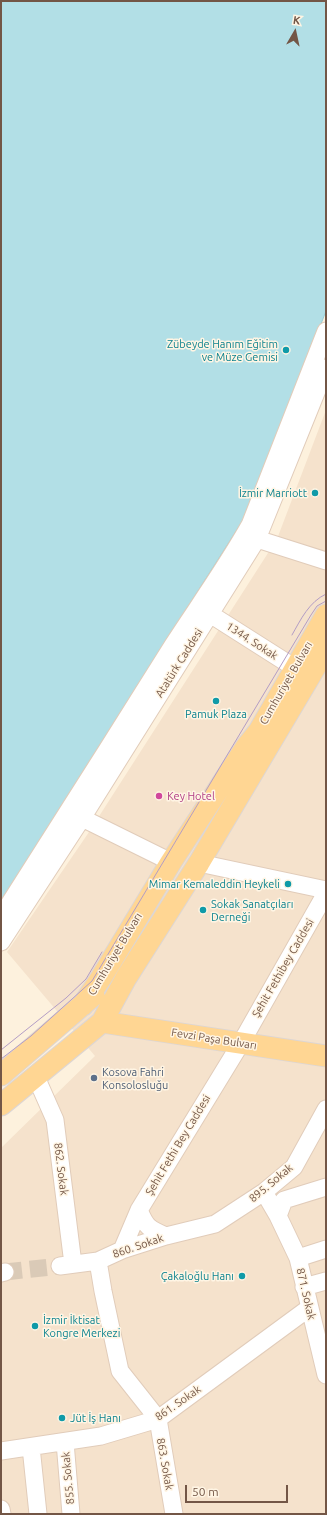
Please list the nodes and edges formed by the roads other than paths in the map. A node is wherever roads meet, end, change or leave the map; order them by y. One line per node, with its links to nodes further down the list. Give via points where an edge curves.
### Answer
1 (326, 331): 14 (street, via 250,524 237,549 198,606)
2 (326, 368): 3 (street, Atatürk Caddesi)
3 (257, 539): 4 (street); 5 (street, Atatürk Caddesi)
4 (326, 561)
5 (210, 614): 8 (street, 1344. Sokak); 10 (street, Atatürk Caddesi)
6 (324, 620): 8 (main road, Cumhuriyet Bulvarı)
7 (326, 649): 12 (main road, Cumhuriyet Bulvarı)
8 (295, 668): 9 (main road, Cumhuriyet Bulvarı)
9 (259, 731): 11 (main road, Cumhuriyet Bulvarı); 17 (main road, Cumhuriyet Bulvarı, via 247,761 126,956 107,983)
10 (82, 818): 11 (street); 15 (street, Atatürk Caddesi)
11 (171, 862): 17 (main road, Cumhuriyet Bulvarı)
12 (199, 863): 13 (street); 16 (main road, Cumhuriyet Bulvarı)
13 (326, 892): 19 (street, Şehit Fethibey Caddesi)
14 (1, 917)
15 (1, 942)
16 (126, 978): 18 (main road, Cumhuriyet Bulvarı); 23 (main road, via 91,1013)
17 (84, 1005): 21 (main road)
18 (102, 1022): 19 (main road, Fevzi Paşa Bulvarı); 22 (main road)
19 (241, 1043): 20 (main road, Fevzi Paşa Bulvarı); 28 (street, Şehit Fethi Bey Caddesi)
20 (326, 1056)
21 (1, 1075)
22 (36, 1077): 24 (main road); 36 (street, 862. Sokak, via 55,1120)
23 (1, 1089)
24 (1, 1105)
25 (326, 1108): 27 (street, 895. Sokak, via 294,1167)
26 (326, 1187): 29 (street, via 284,1200)
27 (264, 1192): 29 (street, 871. Sokak); 30 (street, 895. Sokak)
28 (139, 1210): 31 (street, via 144,1223 151,1230); 33 (street, Şehit Fethi Bey Caddesi)
29 (278, 1216): 34 (street, 871. Sokak)
30 (215, 1224): 31 (street, 860. Sokak)
31 (166, 1236): 33 (street, 860. Sokak)
32 (326, 1249): 34 (street)
33 (122, 1250): 35 (street, 860. Sokak)
34 (298, 1258): 38 (street, 871. Sokak)
35 (98, 1261): 36 (street, 860. Sokak); 41 (street, 863. Sokak, via 120,1371)
36 (66, 1265)
37 (326, 1281): 38 (street)
38 (304, 1287): 39 (street, 871. Sokak)
39 (309, 1308): 40 (street, 871. Sokak); 41 (street, 861. Sokak)
40 (326, 1375)
41 (158, 1419): 42 (street, 861. Sokak, via 101,1436); 49 (street, 863. Sokak)
42 (65, 1442): 43 (street, 861. Sokak); 48 (street, 855. Sokak)
43 (31, 1447): 44 (street, 861. Sokak); 47 (street)
44 (1, 1451)
45 (1, 1509): 46 (street)
46 (2, 1514)
47 (38, 1514)
48 (71, 1514)
49 (174, 1514)

